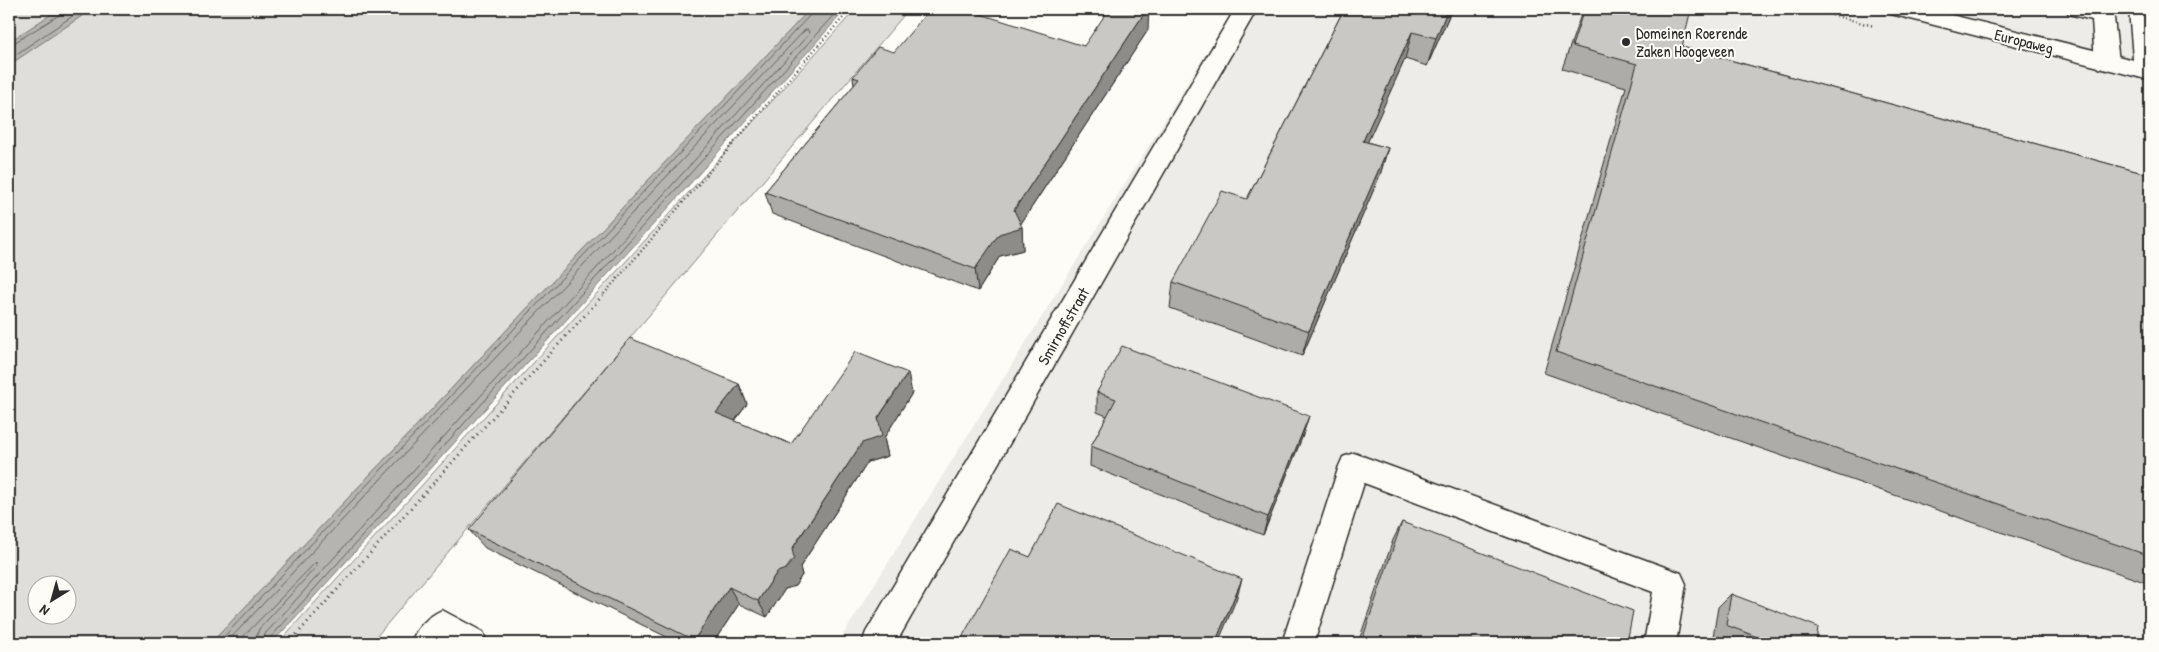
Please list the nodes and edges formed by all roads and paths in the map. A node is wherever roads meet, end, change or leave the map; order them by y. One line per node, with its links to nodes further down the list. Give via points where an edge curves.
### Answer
1 (851, 9): 9 (path, via 582,318)
2 (1246, 9): 12 (street, Smirnoffstraat)
3 (1899, 9): 7 (street, Europaweg)
4 (2077, 9): 6 (street)
5 (2140, 9): 8 (street)
6 (2102, 12): 7 (street)
7 (2107, 62): 8 (street, Europaweg)
8 (2148, 72)
9 (289, 643)
10 (428, 643): 11 (street, via 442,626)
11 (471, 643)
12 (878, 643)
13 (1298, 643): 14 (street, via 1354,466 1670,584)
14 (1660, 643)

